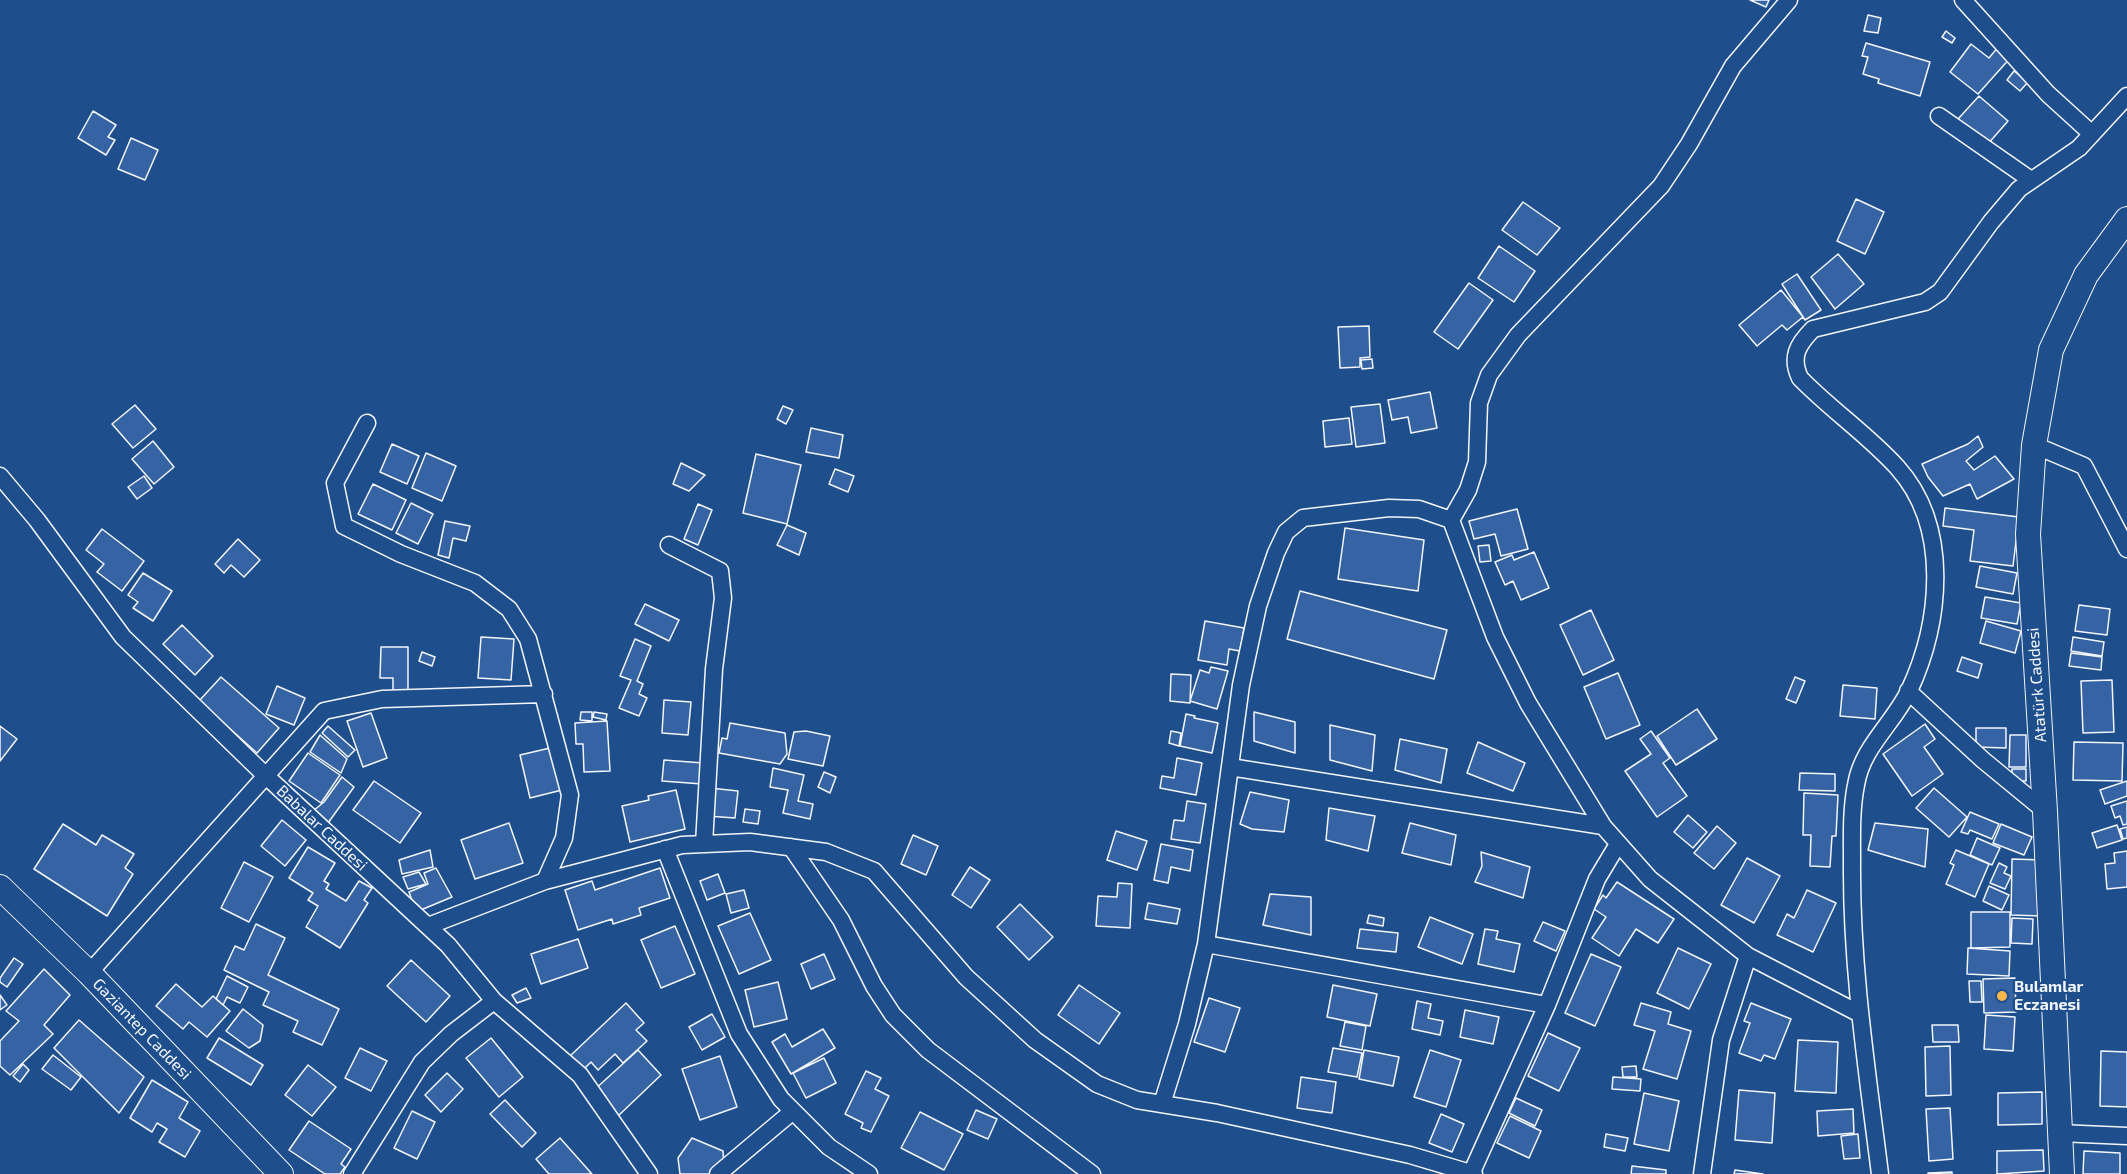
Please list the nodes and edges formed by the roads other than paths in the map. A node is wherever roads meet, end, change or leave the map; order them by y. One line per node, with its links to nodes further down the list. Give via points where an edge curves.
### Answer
1 (1789, 0): 11 (street, via 1733,66 1661,186 1518,334 1489,375 1479,403 1478,462 1468,490)
2 (1963, 0): 5 (street, via 2048,94)
3 (2127, 96): 5 (street)
4 (1939, 116): 6 (street)
5 (2092, 135): 6 (street)
6 (2031, 180): 14 (street, via 1991,222 1940,292 1925,302 1813,329 1795,354 1800,378 1897,467 1919,498 1930,525 1935,577 1932,606 1923,650)
7 (2127, 219): 9 (main road, Atatürk Caddesi, via 2086,275 2051,350)
8 (367, 423): 15 (street, via 335,483 344,526 475,583 509,609 528,639)
9 (2034, 445): 13 (street, via 2084,466); 18 (main road, Atatürk Caddesi, via 2028,534)
10 (0, 476): 17 (street, Babalar Caddesi, via 123,638)
11 (1450, 520): 16 (street, via 1419,508 1389,508 1303,518 1286,532 1258,606 1240,686); 19 (street, via 1495,637 1528,703)
12 (669, 545): 20 (street, via 720,571 723,598 714,669)
13 (2127, 549)
14 (1908, 691): 18 (street); 32 (street, via 1867,751 1856,783 1852,885)
15 (544, 694): 17 (street, via 382,699 324,711); 24 (street, via 570,795 564,838)
16 (1230, 767): 19 (street); 27 (street)
17 (265, 775): 26 (street, Babalar Caddesi); 29 (street)
18 (2045, 811): 35 (main road, Atatürk Caddesi)
19 (1603, 826): 21 (street)
20 (704, 844): 22 (street, via 750,842); 23 (street)
21 (1618, 844): 28 (street, via 1650,879); 31 (street, via 1597,879)
22 (791, 848): 33 (street, via 826,852 874,871 966,977 1035,1040 1097,1084 1137,1100); 42 (street, via 841,920 893,1016 928,1050)
23 (665, 849): 24 (street); 34 (street, via 739,1034)
24 (545, 881): 26 (street)
25 (0, 887): 29 (main road, Gaziantep Caddesi)
26 (428, 926): 30 (street, Babalar Caddesi)
27 (1206, 944): 31 (street); 33 (street)
28 (1748, 956): 32 (street); 44 (street, via 1721,1040)
29 (89, 973): 37 (main road, Gaziantep Caddesi)
30 (494, 1001): 38 (street, via 422,1062); 39 (street, Babalar Caddesi, via 580,1075)
31 (1547, 1005): 43 (street)
32 (1860, 1014): 45 (street)
33 (1162, 1104): 43 (street, via 1410,1155)
34 (793, 1111): 40 (street); 41 (street, via 829,1148)
35 (2059, 1133): 36 (street); 46 (main road, Atatürk Caddesi)
36 (2127, 1136)
37 (281, 1174)
38 (352, 1174)
39 (649, 1174)
40 (718, 1174)
41 (869, 1174)
42 (1092, 1174)
43 (1472, 1174)
44 (1702, 1174)
45 (1881, 1174)
46 (2062, 1174)

